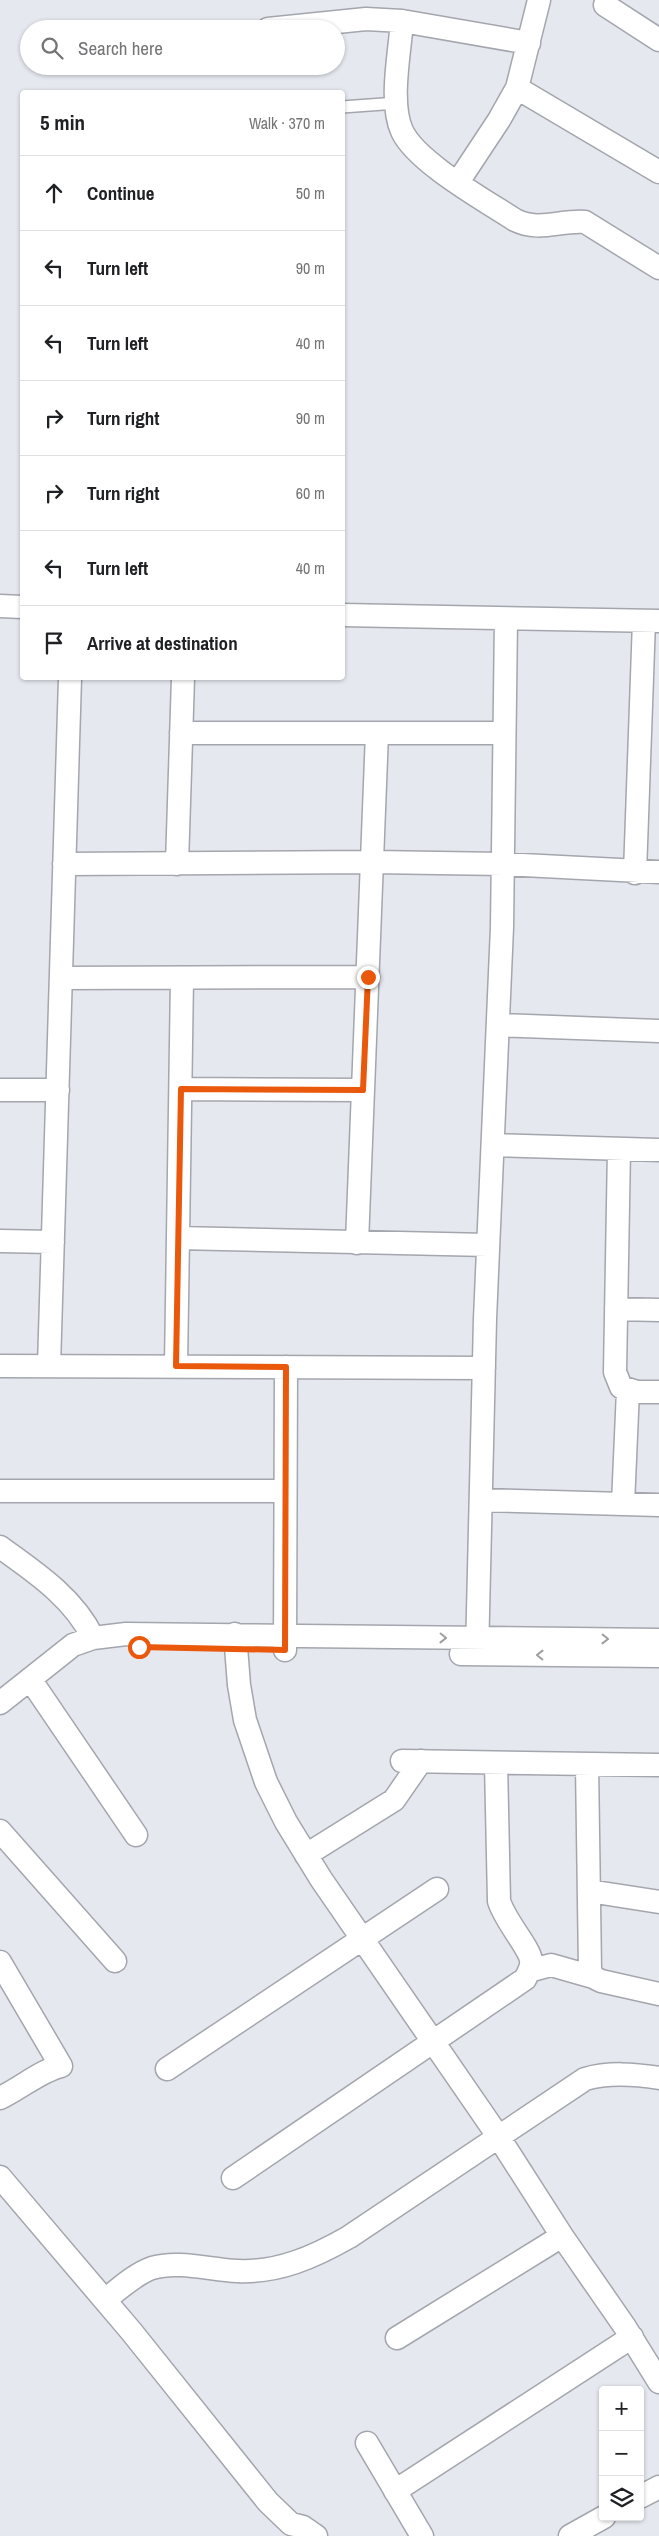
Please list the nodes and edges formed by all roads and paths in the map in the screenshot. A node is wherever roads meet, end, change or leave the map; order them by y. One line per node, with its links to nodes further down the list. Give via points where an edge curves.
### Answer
1 (539, 0): 6 (street)
2 (605, 5): 5 (street)
3 (345, 21): 4 (street)
4 (402, 21): 6 (street); 8 (street)
5 (659, 40)
6 (529, 43): 7 (street)
7 (517, 88): 10 (street); 11 (street)
8 (397, 103): 9 (lane); 11 (street, via 402,130 410,144)
9 (345, 107)
10 (659, 172)
11 (458, 182): 12 (street, via 526,226 585,222)
12 (659, 268)
13 (0, 606): 14 (street)
14 (20, 607)
15 (345, 616): 16 (street)
16 (506, 619): 17 (street); 22 (street)
17 (652, 621): 23 (street)
18 (70, 680): 25 (street)
19 (183, 680): 20 (street)
20 (181, 733): 21 (street); 26 (street)
21 (377, 733): 22 (street); 24 (street)
22 (504, 733): 27 (street)
23 (650, 771): 28 (street)
24 (373, 862): 26 (street); 27 (street); 30 (street)
25 (64, 864): 26 (street); 31 (street)
26 (177, 864)
27 (503, 864): 28 (street); 33 (street)
28 (635, 872): 29 (street)
29 (659, 872)
30 (368, 977): 32 (street); 38 (street)
31 (61, 978): 32 (street); 37 (street)
32 (182, 978): 35 (street)
33 (498, 1025): 34 (street); 39 (street)
34 (659, 1031)
35 (181, 1089): 38 (street); 42 (street)
36 (0, 1090): 37 (street)
37 (58, 1090): 44 (street)
38 (363, 1090): 45 (street)
39 (492, 1145): 40 (street); 46 (street)
40 (620, 1149): 41 (street); 47 (street)
41 (659, 1150)
42 (178, 1238): 45 (street); 51 (street)
43 (0, 1241): 44 (street)
44 (53, 1242): 50 (street)
45 (357, 1243): 46 (street)
46 (488, 1245): 53 (street)
47 (616, 1309): 48 (street); 54 (street, via 615,1372 621,1387)
48 (659, 1310)
49 (0, 1366): 50 (street)
50 (49, 1366): 51 (street)
51 (176, 1366): 52 (street)
52 (286, 1367): 53 (street); 57 (street)
53 (484, 1368): 58 (street)
54 (628, 1390): 55 (street); 59 (street)
55 (659, 1392)
56 (0, 1490): 57 (street)
57 (285, 1491): 65 (street)
58 (481, 1500): 59 (street); 66 (street)
59 (623, 1504): 60 (street)
60 (659, 1505)
61 (3, 1554): 62 (street, via 70,1603)
62 (93, 1638): 64 (street, via 126,1634); 67 (street)
63 (659, 1640): 66 (street, one-way to 63)
64 (235, 1641): 65 (street); 67 (street); 76 (street, via 241,1702 250,1736 266,1782)
65 (285, 1643): 66 (street)
66 (477, 1646): 68 (street, one-way to 66)
67 (66, 1652): 69 (street)
68 (659, 1656)
69 (30, 1679): 70 (street); 75 (street)
70 (0, 1703)
71 (496, 1763): 72 (street); 76 (street, via 411,1761 394,1800); 83 (street, via 499,1900 502,1913 531,1960)
72 (587, 1764): 73 (street); 78 (street)
73 (659, 1765)
74 (0, 1831): 81 (street)
75 (136, 1835)
76 (306, 1855): 80 (street)
77 (437, 1890): 80 (street)
78 (589, 1891): 79 (street); 84 (street, via 590,1970)
79 (659, 1902)
80 (361, 1940): 86 (street); 87 (street)
81 (115, 1961)
82 (0, 1962): 89 (street, via 61,2066 51,2068)
83 (529, 1972): 84 (street, via 551,1965); 86 (street, via 512,1989)
84 (594, 1977): 85 (street, via 610,1984)
85 (659, 1994)
86 (433, 2043): 90 (street); 92 (street)
87 (166, 2069)
88 (659, 2078): 90 (street, via 617,2074 585,2079)
89 (0, 2098)
90 (498, 2136): 93 (street); 94 (street, via 349,2237 305,2260 267,2269 238,2271 175,2266 154,2268 141,2273)
91 (0, 2177): 94 (street)
92 (233, 2178)
93 (562, 2236): 95 (street); 96 (street)
94 (104, 2300): 103 (street, via 268,2502 291,2524)
95 (632, 2337): 97 (street); 100 (street)
96 (397, 2338)
97 (659, 2382)
98 (367, 2443): 100 (street)
99 (659, 2487): 101 (street)
100 (395, 2491): 104 (street)
101 (644, 2495)
102 (599, 2520): 105 (street)
103 (316, 2536)
104 (422, 2536)
105 (570, 2536)

